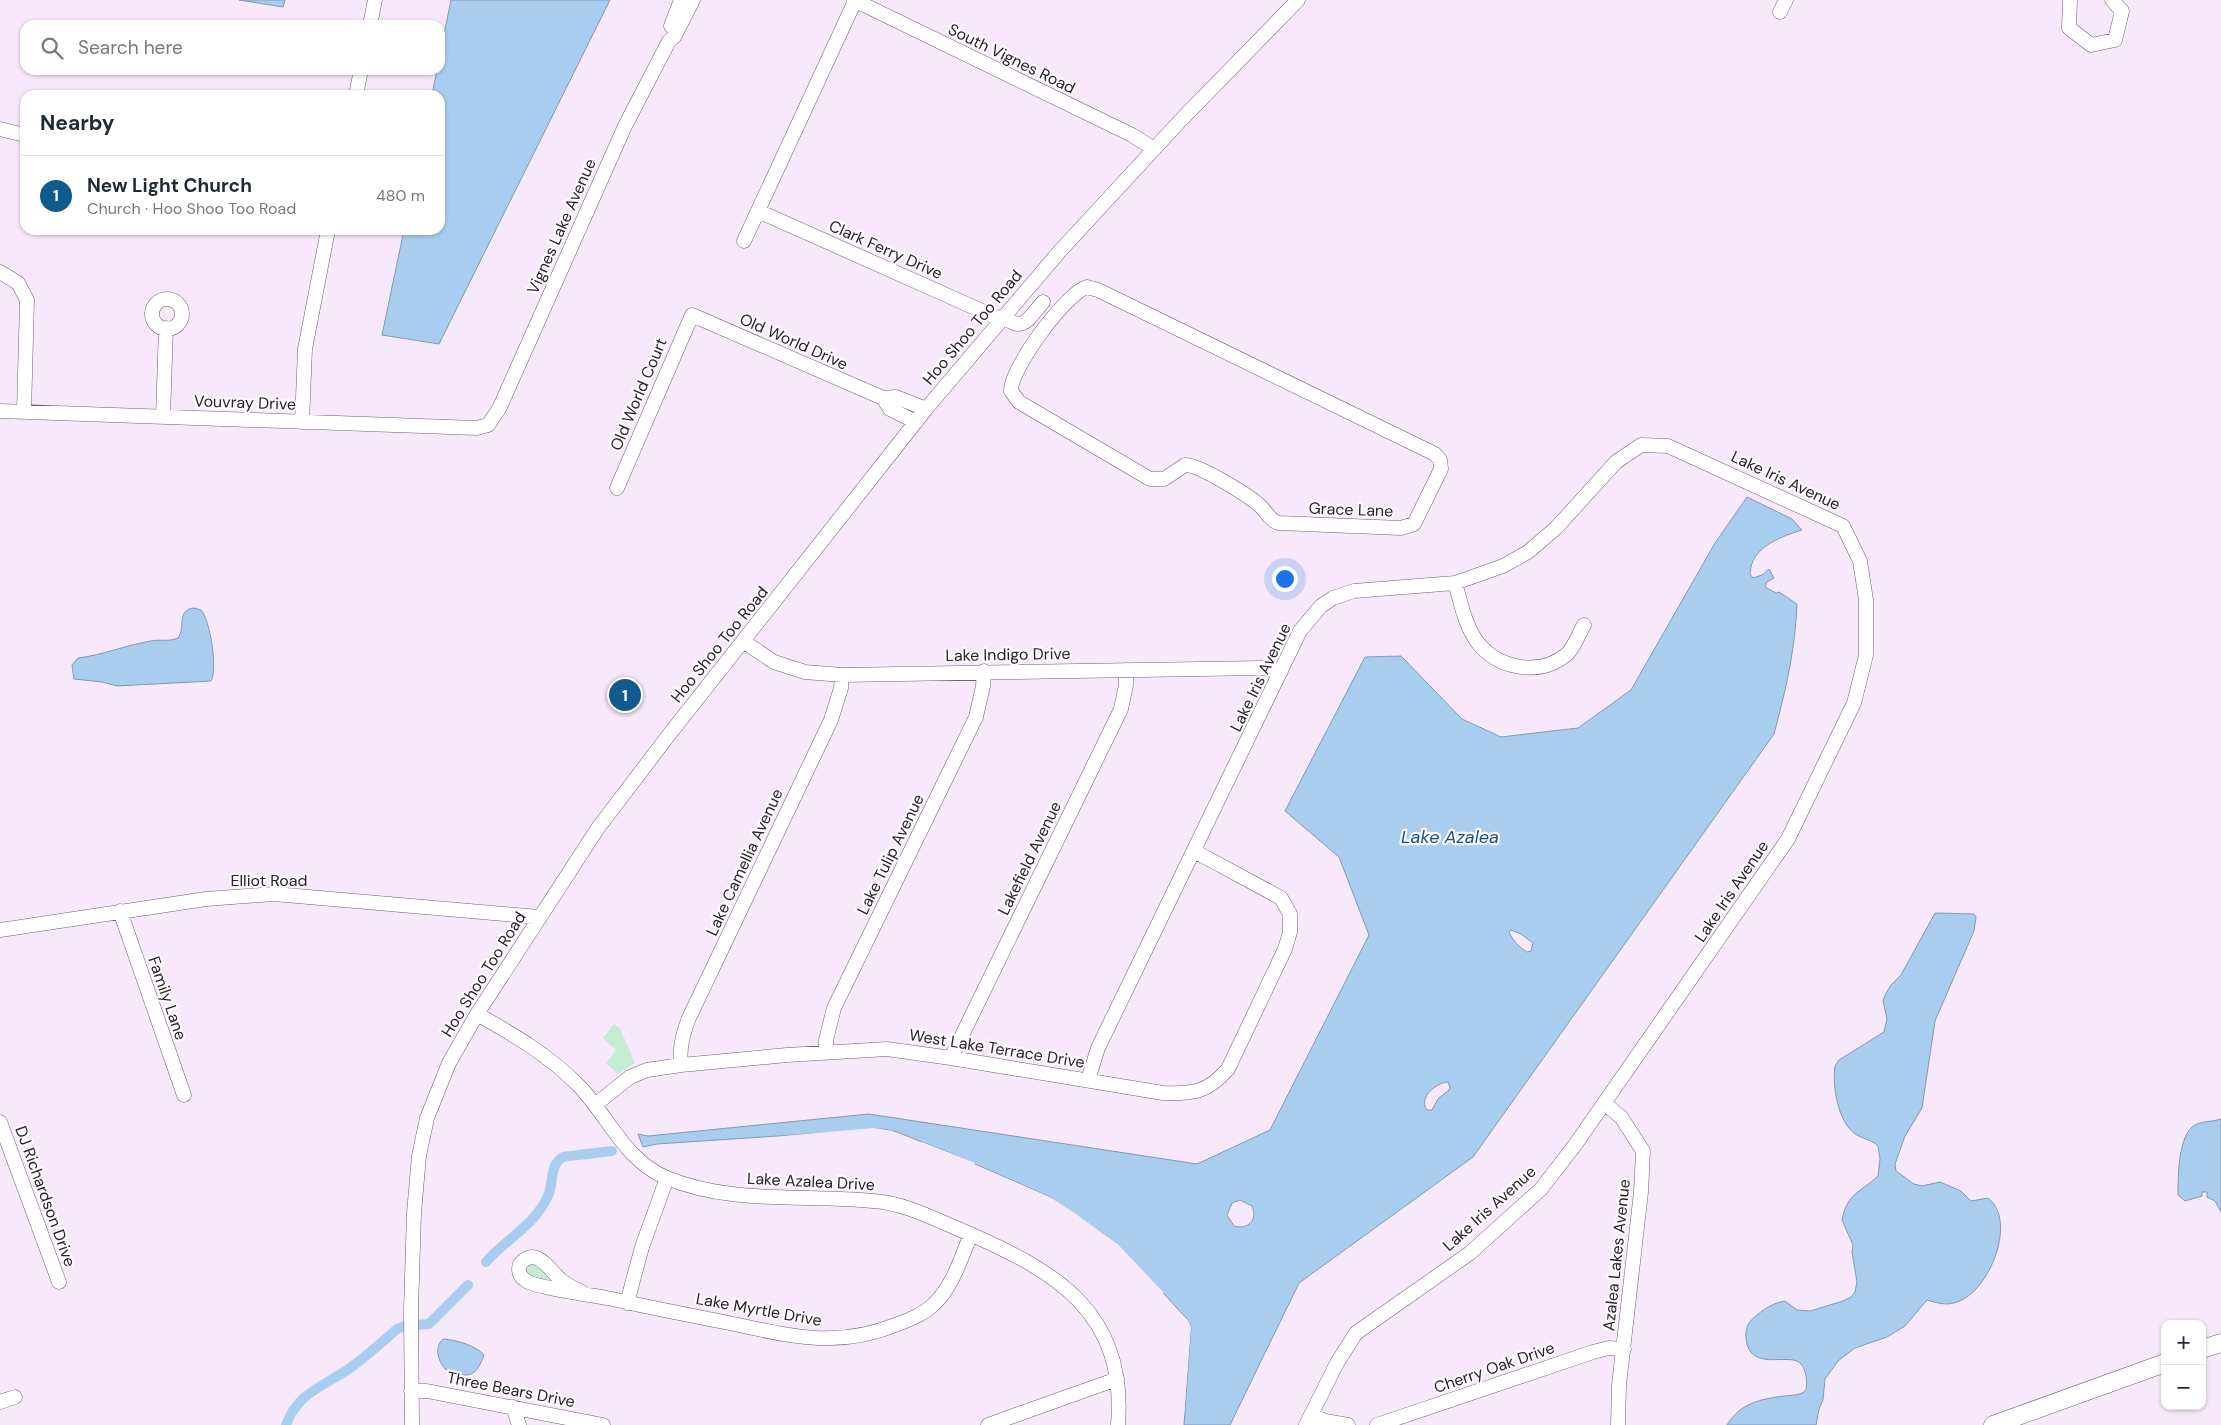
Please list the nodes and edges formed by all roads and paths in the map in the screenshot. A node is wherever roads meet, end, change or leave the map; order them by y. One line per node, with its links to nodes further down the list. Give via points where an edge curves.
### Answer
1 (375, 0): 8 (street)
2 (681, 0): 9 (street, Vignes Lake Avenue)
3 (693, 0): 9 (street, Vignes Lake Avenue, via 674,38)
4 (854, 0): 14 (street, South Vignes Road, via 1132,135); 15 (street)
5 (1298, 0): 14 (street, Hoo Shoo Too Road)
6 (2070, 0): 7 (street, via 2068,28 2091,45 2115,40 2122,11)
7 (2112, 0)
8 (371, 20)
9 (668, 41): 32 (street, Vignes Lake Avenue, via 625,126 496,416)
10 (360, 75): 11 (street)
11 (357, 90)
12 (0, 129): 13 (street)
13 (20, 134)
14 (1154, 149): 19 (street, Hoo Shoo Too Road)
15 (758, 211): 17 (street); 23 (street, Clark Ferry Drive)
16 (327, 235): 30 (street, via 305,349)
17 (744, 241)
18 (0, 272): 28 (street, via 18,283 27,300)
19 (1027, 289): 20 (street); 23 (street, Hoo Shoo Too Road)
20 (1043, 302): 21 (street); 23 (street, Clark Ferry Drive, via 1020,325)
21 (1057, 314): 21 (street, Grace Lane, via 1078,292 1092,288 1431,452 1438,457 1441,469 1416,520 1410,527 1401,528 1278,523 1271,520 1253,500 1194,466 1180,467 1160,480 1147,478 1013,396 1014,376)
22 (692, 315): 25 (street, Old World Drive); 33 (street, Old World Court)
23 (1002, 318): 26 (street, Hoo Shoo Too Road)
24 (166, 328): 29 (street)
25 (883, 398): 26 (street, Old World Drive, via 896,397); 31 (street, Old World Drive, via 890,409)
26 (926, 409): 31 (street, Hoo Shoo Too Road)
27 (0, 411): 28 (street, Vouvray Drive)
28 (24, 412): 29 (street, Vouvray Drive)
29 (163, 417): 30 (street, Vouvray Drive)
30 (302, 422): 32 (street, Vouvray Drive, via 478,428)
31 (916, 422): 36 (street, Hoo Shoo Too Road)
32 (488, 425)
33 (617, 488)
34 (1455, 583): 35 (street, via 1464,616 1478,642 1496,660 1521,668 1549,663 1567,654); 39 (street, Lake Iris Avenue, via 1354,591 1333,598 1321,606 1300,631); 51 (street, Lake Iris Avenue, via 1503,566 1528,552 1556,528 1616,462 1641,445 1668,446 1843,526 1860,561 1866,600 1866,655 1854,703 1832,752 1788,839)
35 (1584, 625)
36 (743, 641): 40 (street, Lake Indigo Drive, via 774,662 805,672); 43 (street, Hoo Shoo Too Road, via 598,828)
37 (1126, 670): 38 (street, Lake Indigo Drive); 39 (street, Lake Indigo Drive, via 1262,668); 47 (street, Lakefield Avenue, via 1121,709)
38 (984, 671): 40 (street, Lake Indigo Drive); 46 (street, Lake Tulip Avenue, via 976,717 834,1008)
39 (1281, 671): 41 (street, Lake Iris Avenue)
40 (842, 675): 48 (street, Lake Camellia Avenue, via 831,720 688,1020 681,1044)
41 (1194, 850): 49 (street, Lake Iris Avenue, via 1098,1048); 49 (street, West Lake Terrace Drive, via 1281,898 1290,914 1290,932 1285,949 1228,1069 1216,1083 1186,1094)
42 (120, 911): 43 (street, Elliot Road, via 230,896 274,894); 44 (street, Elliot Road); 50 (street, Family Lane)
43 (539, 917): 45 (street, Hoo Shoo Too Road)
44 (0, 930)
45 (477, 1014): 52 (street, Lake Azalea Drive, via 543,1054 565,1072); 64 (street, Hoo Shoo Too Road, via 448,1063 423,1134 416,1181)
46 (826, 1051): 47 (street, West Lake Terrace Drive, via 888,1049); 48 (street, West Lake Terrace Drive)
47 (951, 1058): 49 (street, West Lake Terrace Drive)
48 (681, 1064): 52 (street, West Lake Terrace Drive, via 647,1070 630,1077)
49 (1088, 1080)
50 (184, 1095)
51 (1604, 1104): 60 (street, Azalea Lakes Avenue, via 1621,1117 1643,1151); 68 (street, Lake Iris Avenue, via 1541,1189 1470,1253 1356,1333)
52 (595, 1105): 54 (street, Lake Azalea Drive, via 633,1155)
53 (0, 1122): 56 (street, DJ Richardson Drive)
54 (667, 1178): 55 (street, Lake Azalea Drive, via 724,1193 874,1200 911,1209); 58 (street, via 642,1247)
55 (971, 1234): 58 (street, Lake Myrtle Drive, via 954,1276 935,1304 910,1320 868,1334 841,1339 799,1337); 63 (street, Lake Azalea Drive, via 1026,1260 1062,1284 1099,1327 1109,1346)
56 (59, 1282)
57 (582, 1292): 58 (street, Lake Myrtle Drive)
58 (627, 1302)
59 (2221, 1343): 61 (main road)
60 (1624, 1349): 75 (street, Cherry Oak Drive, via 1593,1352); 76 (street, Azalea Lakes Avenue)
61 (2206, 1349)
62 (2161, 1364): 77 (main road)
63 (1117, 1379): 72 (street); 73 (street, Lake Azalea Drive)
64 (412, 1391): 67 (street, Three Bears Drive, via 425,1390); 69 (street, Hoo Shoo Too Road)
65 (15, 1397): 66 (street)
66 (0, 1402)
67 (513, 1408): 70 (street); 71 (street, Three Bears Drive)
68 (1309, 1420): 74 (street)
69 (412, 1425)
70 (518, 1425)
71 (603, 1425)
72 (988, 1425)
73 (1118, 1425)
74 (1348, 1425)
75 (1377, 1425)
76 (1618, 1425)
77 (1993, 1425)

